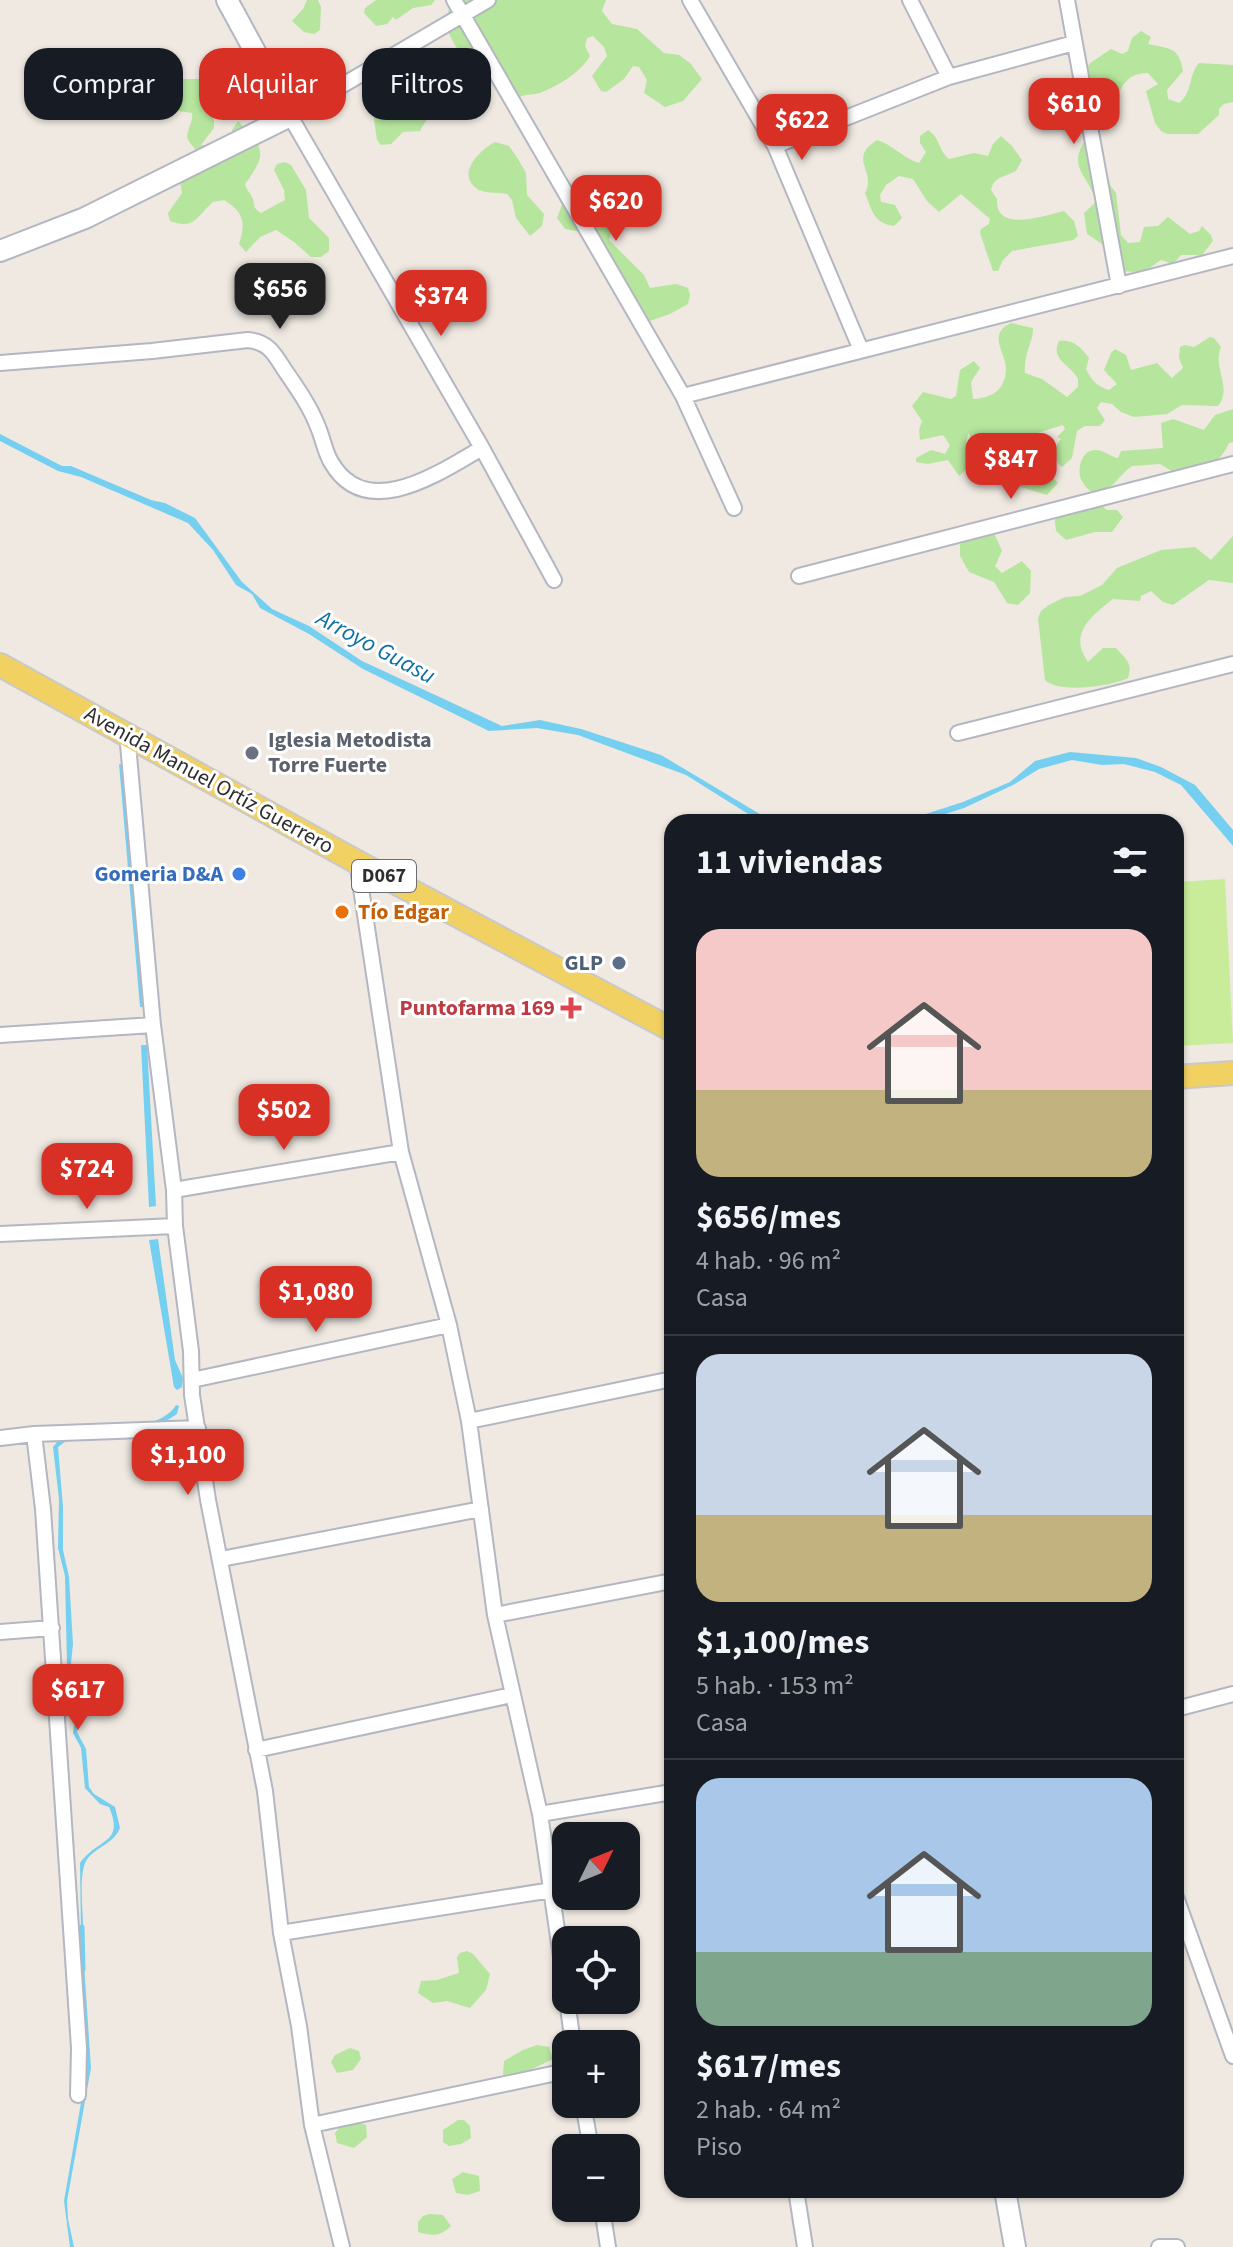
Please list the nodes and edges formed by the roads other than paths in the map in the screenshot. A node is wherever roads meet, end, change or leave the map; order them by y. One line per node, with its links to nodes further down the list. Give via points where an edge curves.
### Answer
1 (227, 0): 9 (main road)
2 (454, 0): 7 (street)
3 (488, 0): 7 (street)
4 (690, 0): 14 (street)
5 (910, 0): 10 (street)
6 (1067, 0): 8 (street)
7 (462, 15): 11 (street); 20 (street)
8 (1074, 43): 10 (street); 17 (street)
9 (253, 48)
10 (949, 77): 14 (street)
11 (346, 83)
12 (282, 120): 15 (main road, via 85,218)
13 (292, 120): 21 (street)
14 (775, 146): 18 (street)
15 (0, 251)
16 (1233, 256): 17 (street)
17 (1119, 286): 18 (street)
18 (861, 350): 20 (street)
19 (0, 363): 21 (street, via 259,341 269,346 305,399 340,477 357,489 396,489)
20 (683, 396): 23 (street)
21 (482, 448): 25 (street)
22 (1233, 464): 24 (street)
23 (734, 508)
24 (799, 576)
25 (554, 580)
26 (1233, 664): 29 (street)
27 (0, 665): 28 (main road, Avenida Manuel Ortíz Guerrero / D067)
28 (127, 733): 30 (main road, Avenida Manuel Ortíz Guerrero / D067); 31 (street)
29 (958, 733)
30 (357, 862): 32 (main road, Avenida Manuel Ortíz Guerrero / D067); 36 (street)
31 (153, 1025): 33 (street); 37 (street)
32 (664, 1026)
33 (0, 1035)
34 (1233, 1073): 35 (main road)
35 (1184, 1076)
36 (401, 1152): 37 (street); 40 (street)
37 (174, 1190): 38 (street)
38 (175, 1226): 39 (street); 41 (street)
39 (0, 1234)
40 (449, 1325): 41 (street); 43 (street)
41 (192, 1380): 44 (street)
42 (664, 1381): 43 (street)
43 (469, 1421): 47 (street)
44 (198, 1428): 45 (street); 48 (street)
45 (34, 1434): 46 (street); 51 (street)
46 (0, 1438)
47 (481, 1509): 48 (street); 50 (street)
48 (221, 1559): 56 (street)
49 (664, 1583): 50 (street)
50 (495, 1615): 54 (street)
51 (52, 1628): 52 (street); 64 (street)
52 (0, 1632)
53 (1233, 1694): 55 (street)
54 (512, 1695): 56 (street); 58 (street)
55 (1184, 1707)
56 (256, 1750): 61 (street)
57 (664, 1793): 58 (street)
58 (540, 1814): 59 (street)
59 (552, 1890): 61 (street)
60 (1184, 1919): 62 (street)
61 (281, 1933): 65 (street)
62 (1233, 2056)
63 (552, 2074): 65 (street)
64 (78, 2095)
65 (312, 2125): 69 (street)
66 (797, 2198): 71 (street)
67 (1006, 2198): 72 (main road)
68 (604, 2222): 70 (street)
69 (342, 2247)
70 (608, 2247)
71 (805, 2247)
72 (1015, 2247)
73 (1159, 2247): 74 (street)
74 (1177, 2247)

